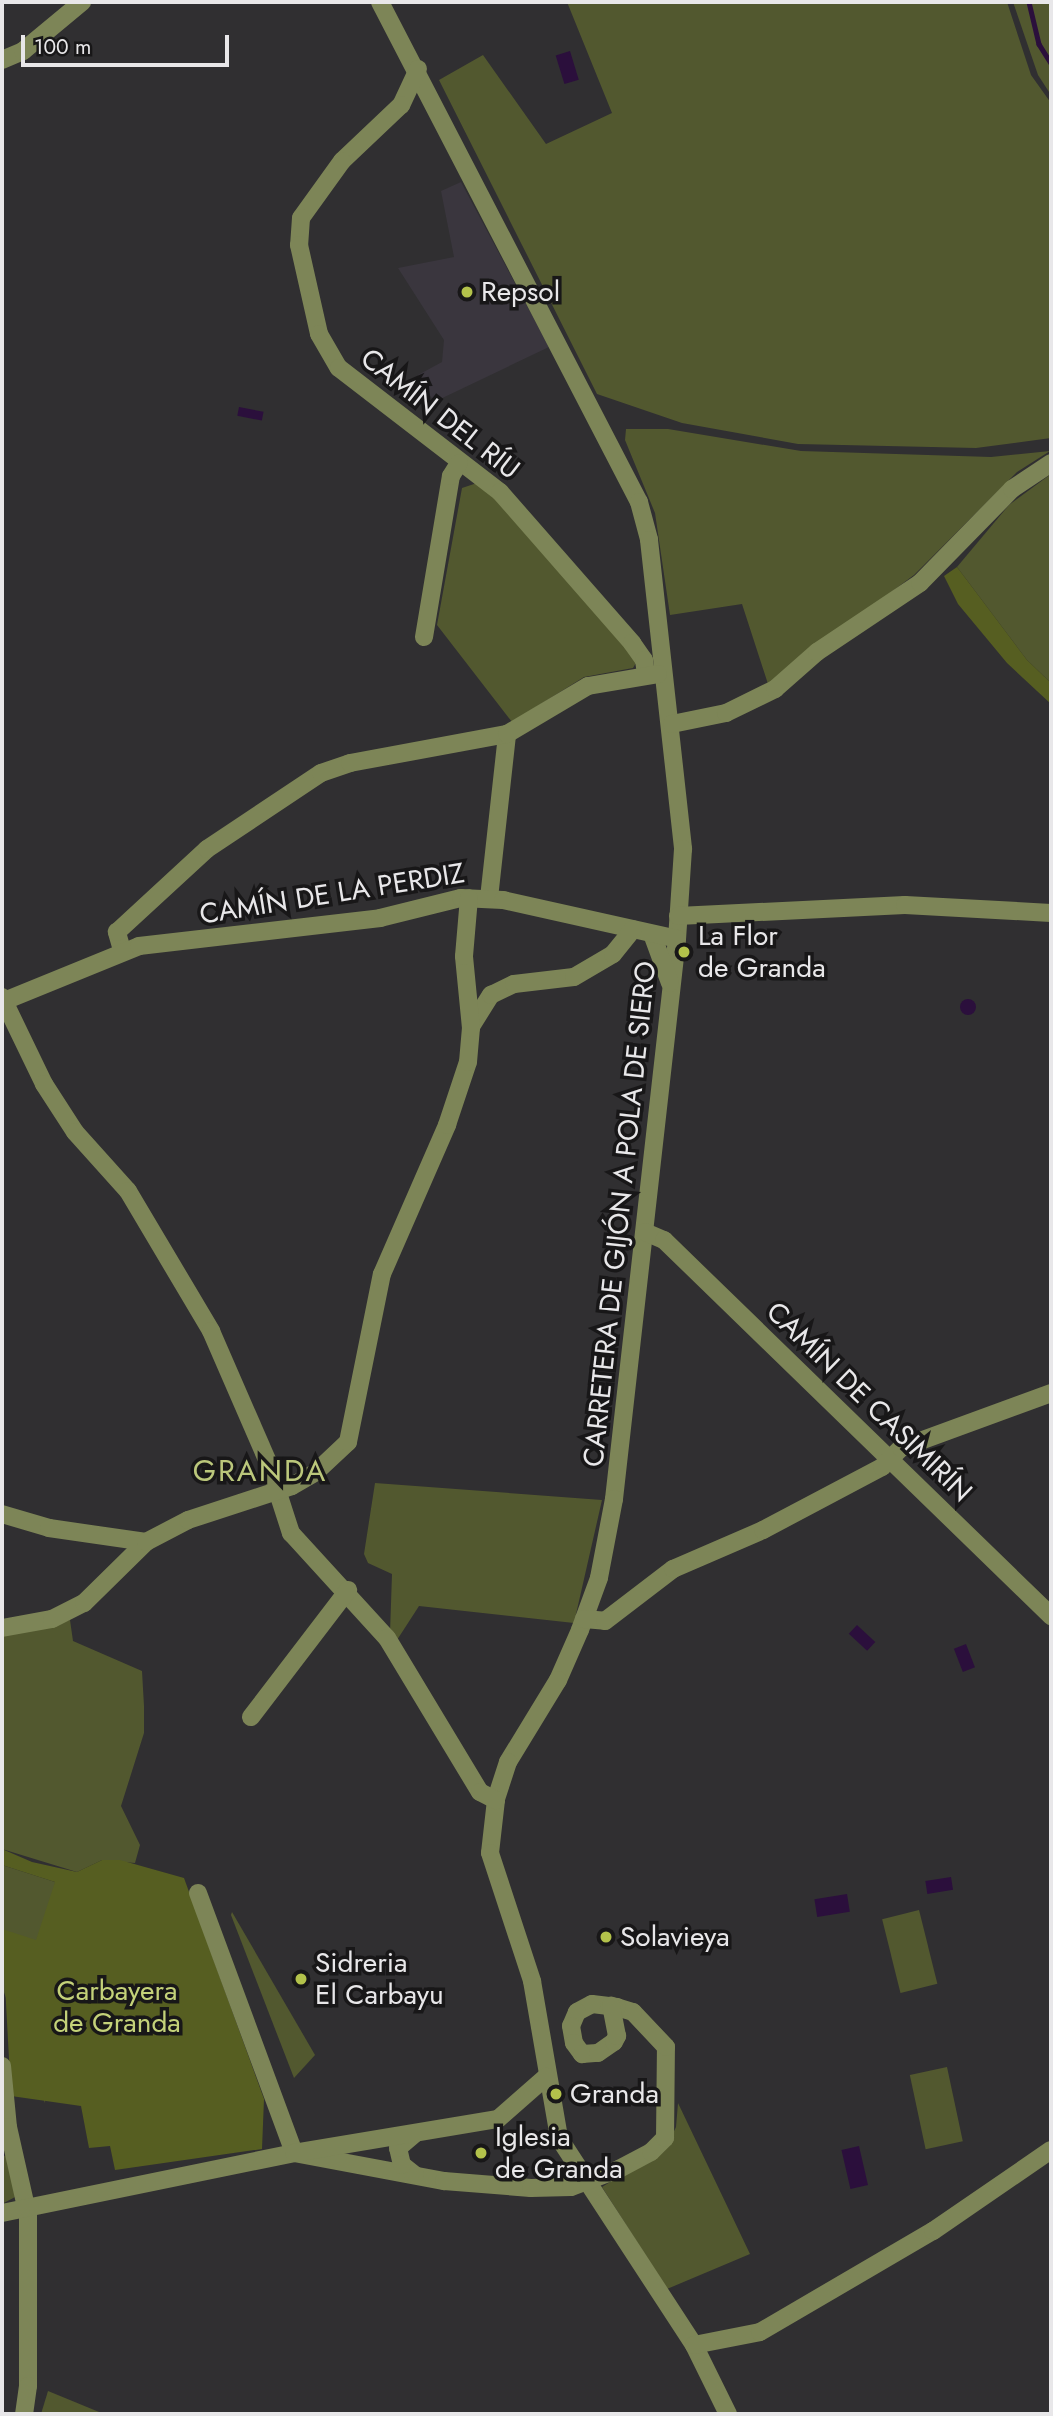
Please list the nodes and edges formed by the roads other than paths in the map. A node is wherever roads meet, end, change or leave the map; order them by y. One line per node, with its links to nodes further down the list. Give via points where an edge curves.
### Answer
1 (82, 2): 3 (street, via 23,51)
2 (380, 2): 4 (street, CARRETERA DE GIJÓN A POLA DE SIERO)
3 (2, 60)
4 (418, 69): 5 (street, CAMÍN DEL RÍU, via 401,105 342,162 306,209 299,245 313,318 339,368); 9 (street, CARRETERA DE GIJÓN A POLA DE SIERO, via 639,502 649,540)
5 (459, 463): 7 (street, via 451,476); 8 (street, CAMÍN DEL RÍU, via 500,492 524,518 632,643 644,660)
6 (1051, 463): 10 (street, via 1013,489 920,583 817,652 775,689 726,713)
7 (424, 636)
8 (646, 674): 9 (street); 11 (street, via 588,686)
9 (664, 674): 10 (street, CARRETERA DE GIJÓN A POLA DE SIERO)
10 (672, 724): 15 (street, CARRETERA DE GIJÓN A POLA DE SIERO, via 683,849)
11 (507, 734): 13 (street); 19 (street, via 350,763 298,785 207,849 117,932)
12 (469, 898): 13 (street, CAMÍN DE LA PERDIZ); 19 (street, CAMÍN DE LA PERDIZ, via 380,918); 22 (street, via 464,956)
13 (489, 898): 16 (street, CAMÍN DE LA PERDIZ)
14 (1051, 913): 15 (street, via 905,905)
15 (678, 916): 18 (street, CARRETERA DE GIJÓN A POLA DE SIERO)
16 (633, 929): 17 (street, CAMÍN DE LA PERDIZ); 22 (street, via 613,954 574,977 514,984 491,995)
17 (652, 934): 18 (street, CAMÍN DE LA PERDIZ); 20 (street)
18 (677, 939): 20 (street, CARRETERA DE GIJÓN A POLA DE SIERO)
19 (122, 950): 21 (street, CAMÍN DE LA PERDIZ)
20 (671, 987): 23 (street, CARRETERA DE GIJÓN A POLA DE SIERO)
21 (2, 1001): 26 (street, via 44,1084 75,1132 128,1191 211,1331)
22 (471, 1028): 26 (street, via 460,1091 382,1274 348,1442 316,1472)
23 (645, 1232): 25 (street, CAMÍN DE CASIMIRÍN, via 664,1240); 31 (street, CARRETERA DE GIJÓN A POLA DE SIERO, via 614,1499 599,1578)
24 (1051, 1393): 25 (street, via 901,1448)
25 (891, 1458): 30 (street, CAMÍN DE CASIMIRÍN); 31 (street, via 763,1530 673,1569 605,1621)
26 (277, 1490): 28 (street, via 188,1520); 29 (street, via 300,1547)
27 (2, 1514): 28 (street, via 49,1528)
28 (146, 1542): 32 (street, via 84,1603 52,1619)
29 (348, 1590): 33 (street); 34 (street, via 404,1662 480,1792)
30 (1051, 1616)
31 (584, 1619): 34 (street, CARRETERA DE GIJÓN A POLA DE SIERO, via 558,1680 508,1762)
32 (2, 1629)
33 (251, 1717)
34 (496, 1800): 39 (street, CARRETERA DE GIJÓN A POLA DE SIERO, via 491,1831 493,1869 531,1981 546,2077)
35 (198, 1893): 44 (street)
36 (611, 2006): 47 (street, via 633,2012 664,2042 665,2138 651,2152)
37 (2, 2066): 38 (street)
38 (2, 2089): 40 (street)
39 (541, 2095): 41 (street, via 498,2119); 45 (street)
40 (8, 2127): 42 (street); 49 (street)
41 (419, 2131): 44 (street); 46 (street, via 398,2148 402,2165)
42 (2, 2149)
43 (1051, 2150): 51 (street, via 933,2231 760,2332)
44 (294, 2153): 46 (street); 49 (street)
45 (568, 2158): 47 (street); 48 (street, via 549,2183)
46 (417, 2176): 48 (street)
47 (585, 2184): 48 (street); 51 (street)
48 (531, 2188)
49 (27, 2207): 50 (street); 52 (street, via 28,2386)
50 (2, 2213)
51 (694, 2345): 53 (street)
52 (24, 2414)
53 (728, 2414)

